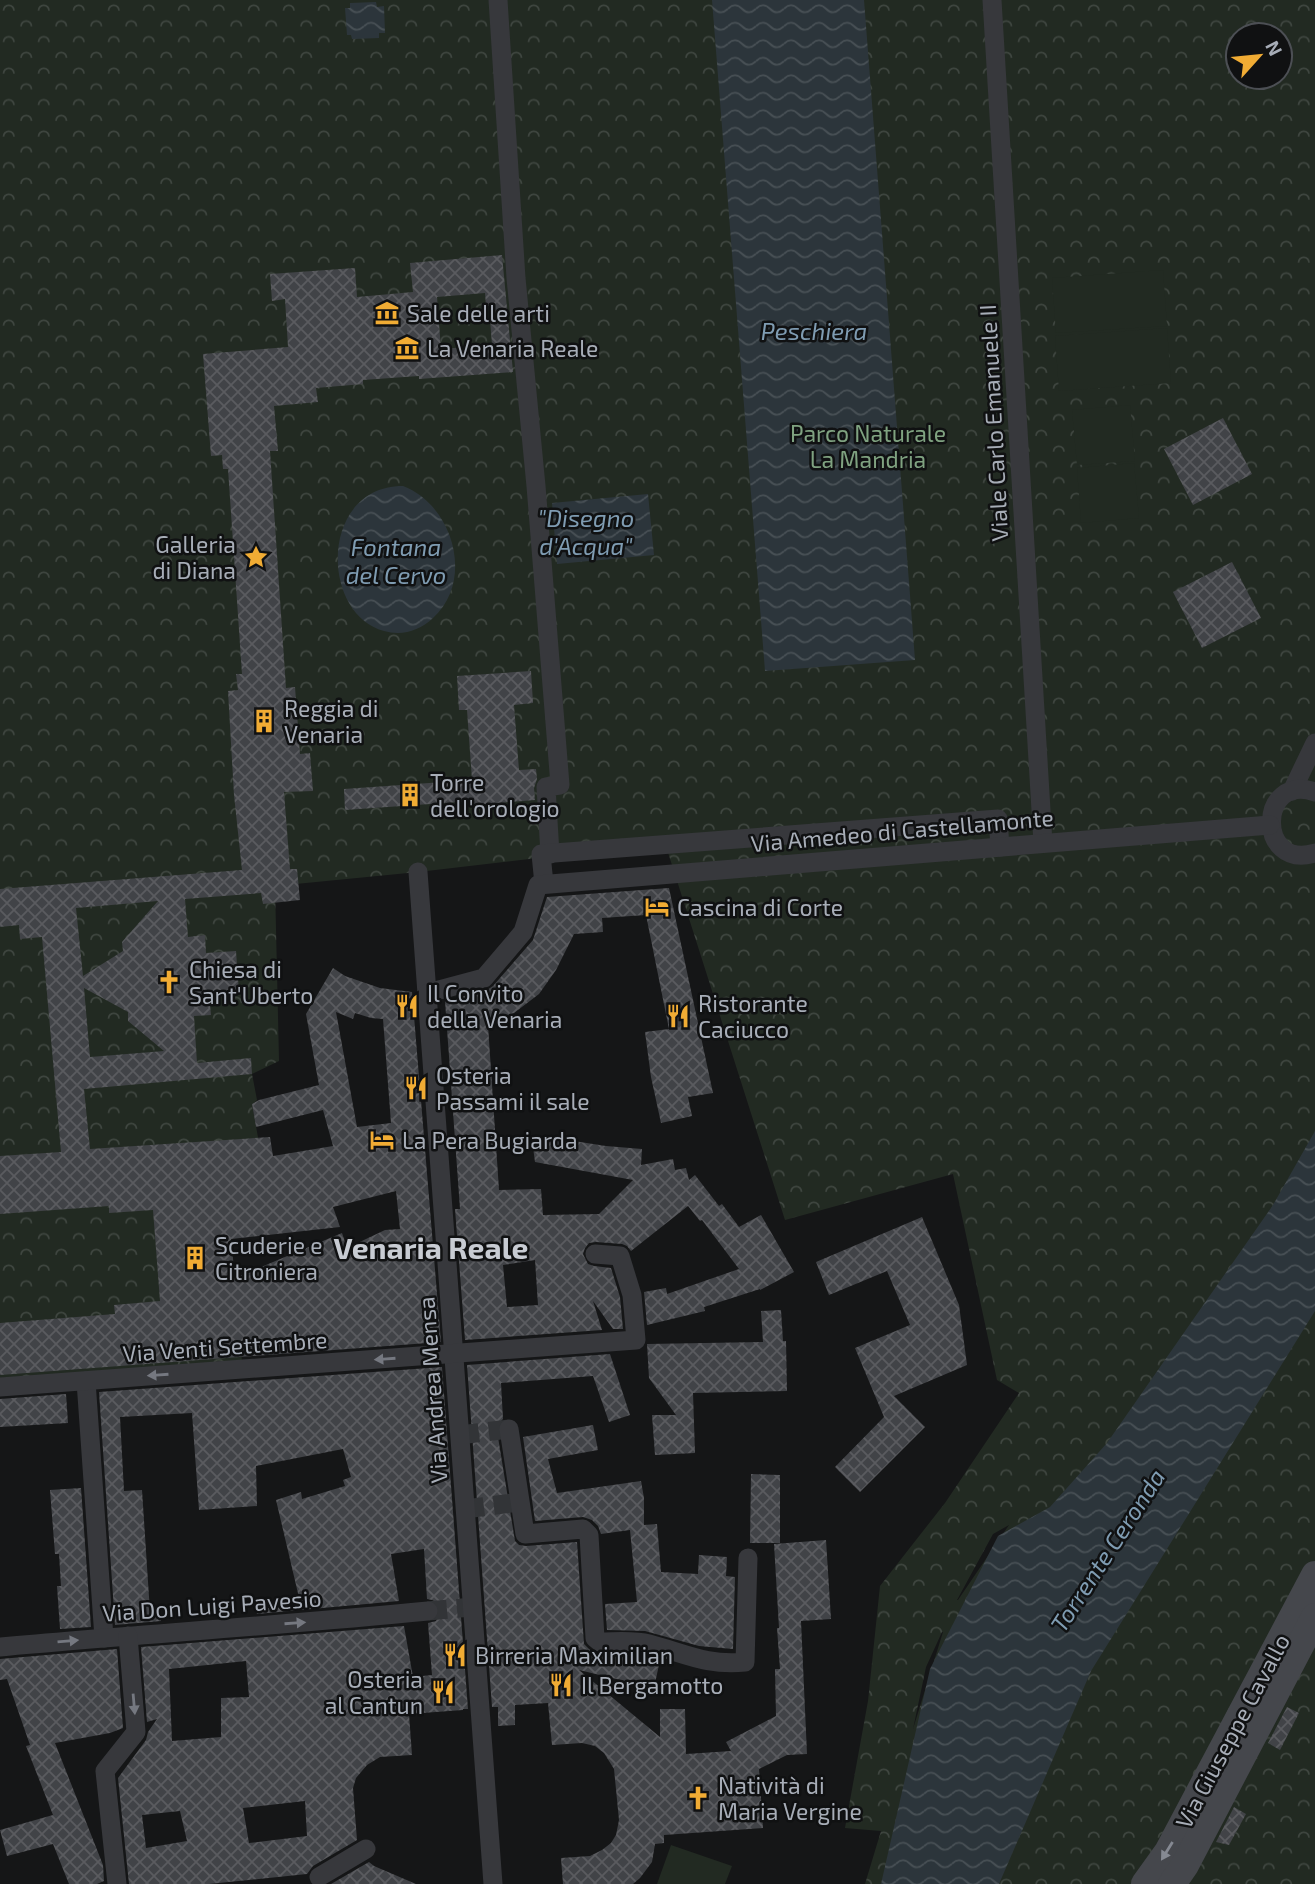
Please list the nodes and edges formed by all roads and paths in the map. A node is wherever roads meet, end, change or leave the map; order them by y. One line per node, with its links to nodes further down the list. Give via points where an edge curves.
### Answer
1 (498, 0): 10 (street, via 516,278 560,785 546,787)
2 (992, 0): 7 (street, Viale Carlo Emanuele II)
3 (1315, 743): 4 (street)
4 (1292, 791): 5 (street); 6 (street, via 1276,804)
5 (1315, 792)
6 (1270, 824): 7 (street, Via Amedeo di Castellamonte); 9 (street, via 1275,840 1287,852)
7 (1043, 842): 8 (street, Via Amedeo di Castellamonte)
8 (1000, 847): 10 (street, via 998,819); 12 (street, Via Amedeo di Castellamonte)
9 (1315, 853)
10 (551, 854): 12 (street, via 541,854)
11 (418, 872): 13 (street, Via Andrea Mensa)
12 (541, 884): 13 (street, via 523,932 484,978)
13 (428, 993): 15 (street, Via Andrea Mensa)
14 (594, 1254): 15 (street, Via Venti Settembre, via 620,1256 632,1295 636,1340)
15 (453, 1354): 16 (street, Via Venti Settembre, one-way to 16); 29 (street, Via Andrea Mensa)
16 (86, 1381): 17 (street, Via Venti Settembre); 24 (street)
17 (0, 1387)
18 (509, 1429): 19 (street, via 525,1534 583,1529 589,1535 595,1639 600,1642 647,1643 700,1660 745,1662)
19 (748, 1558)
20 (1315, 1575): 30 (street, Via Giuseppe Cavallo, one-way to 30, via 1168,1852)
21 (428, 1611): 23 (street, Via Don Luigi Pavesio, one-way to 21)
22 (1315, 1617): 31 (street, Via Giuseppe Cavallo)
23 (128, 1636): 24 (street, Via Don Luigi Pavesio); 28 (street, one-way to 28, via 136,1732 105,1771)
24 (104, 1638): 25 (street, Via Don Luigi Pavesio, one-way to 24)
25 (0, 1647)
26 (366, 1849): 27 (street)
27 (319, 1877)
28 (117, 1884)
29 (493, 1884)
30 (1145, 1884)
31 (1172, 1884)

